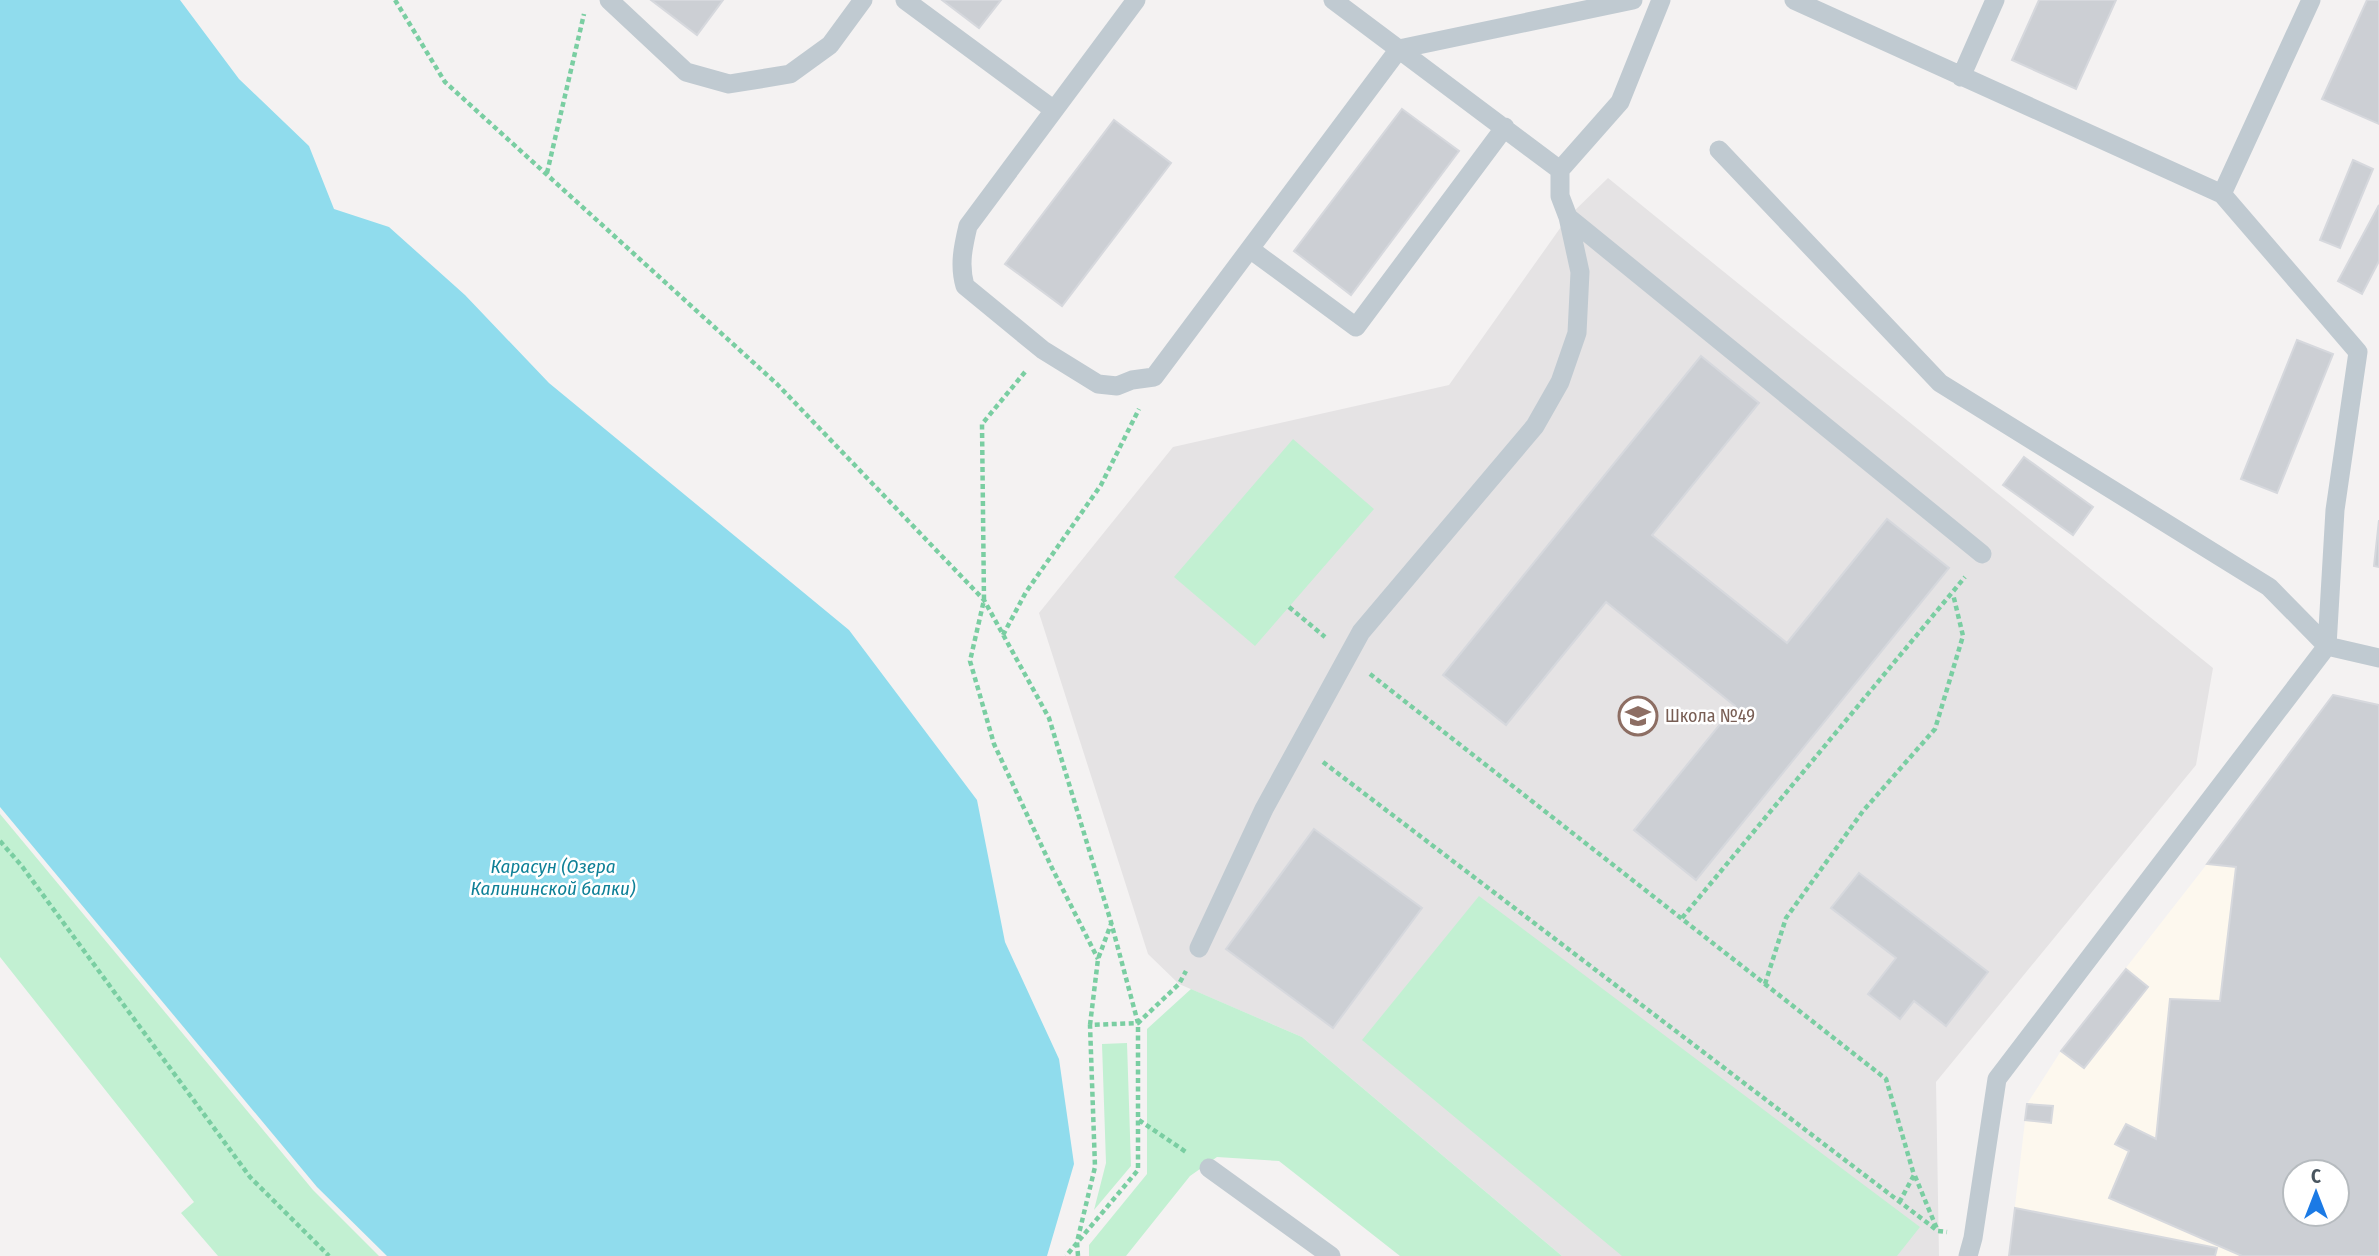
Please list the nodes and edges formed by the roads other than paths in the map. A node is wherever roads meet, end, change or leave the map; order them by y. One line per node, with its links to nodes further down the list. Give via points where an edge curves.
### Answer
1 (609, 0): 2 (lane, via 685,72 729,84 790,74 830,45)
2 (863, 0)
3 (905, 0): 13 (lane)
4 (1136, 0): 13 (lane)
5 (1333, 0): 11 (lane)
6 (1633, 0): 11 (lane)
7 (1661, 0): 16 (lane, via 1620,102)
8 (1794, 0): 12 (lane)
9 (1995, 0): 12 (lane)
10 (2311, 0): 17 (lane)
11 (1399, 49): 14 (lane); 19 (lane)
12 (1961, 77): 17 (lane)
13 (1054, 110): 19 (lane, via 968,226 961,271 965,286 1043,350 1098,384 1117,386 1154,377)
14 (1505, 127): 16 (lane); 19 (lane, via 1356,327)
15 (1718, 150): 21 (lane, via 1940,383 2269,587)
16 (1560, 170): 18 (lane, via 1560,196)
17 (2222, 194): 21 (lane, via 2358,352 2335,510)
18 (1568, 217): 20 (lane); 23 (lane, via 1580,272 1577,332 1560,382 1535,426 1361,632 1265,809)
19 (1250, 249)
20 (1982, 554)
21 (2327, 646): 22 (lane); 25 (lane, via 1997,1079)
22 (2379, 658)
23 (1199, 948)
24 (1209, 1168): 26 (lane)
25 (1970, 1247)
26 (1331, 1256)

